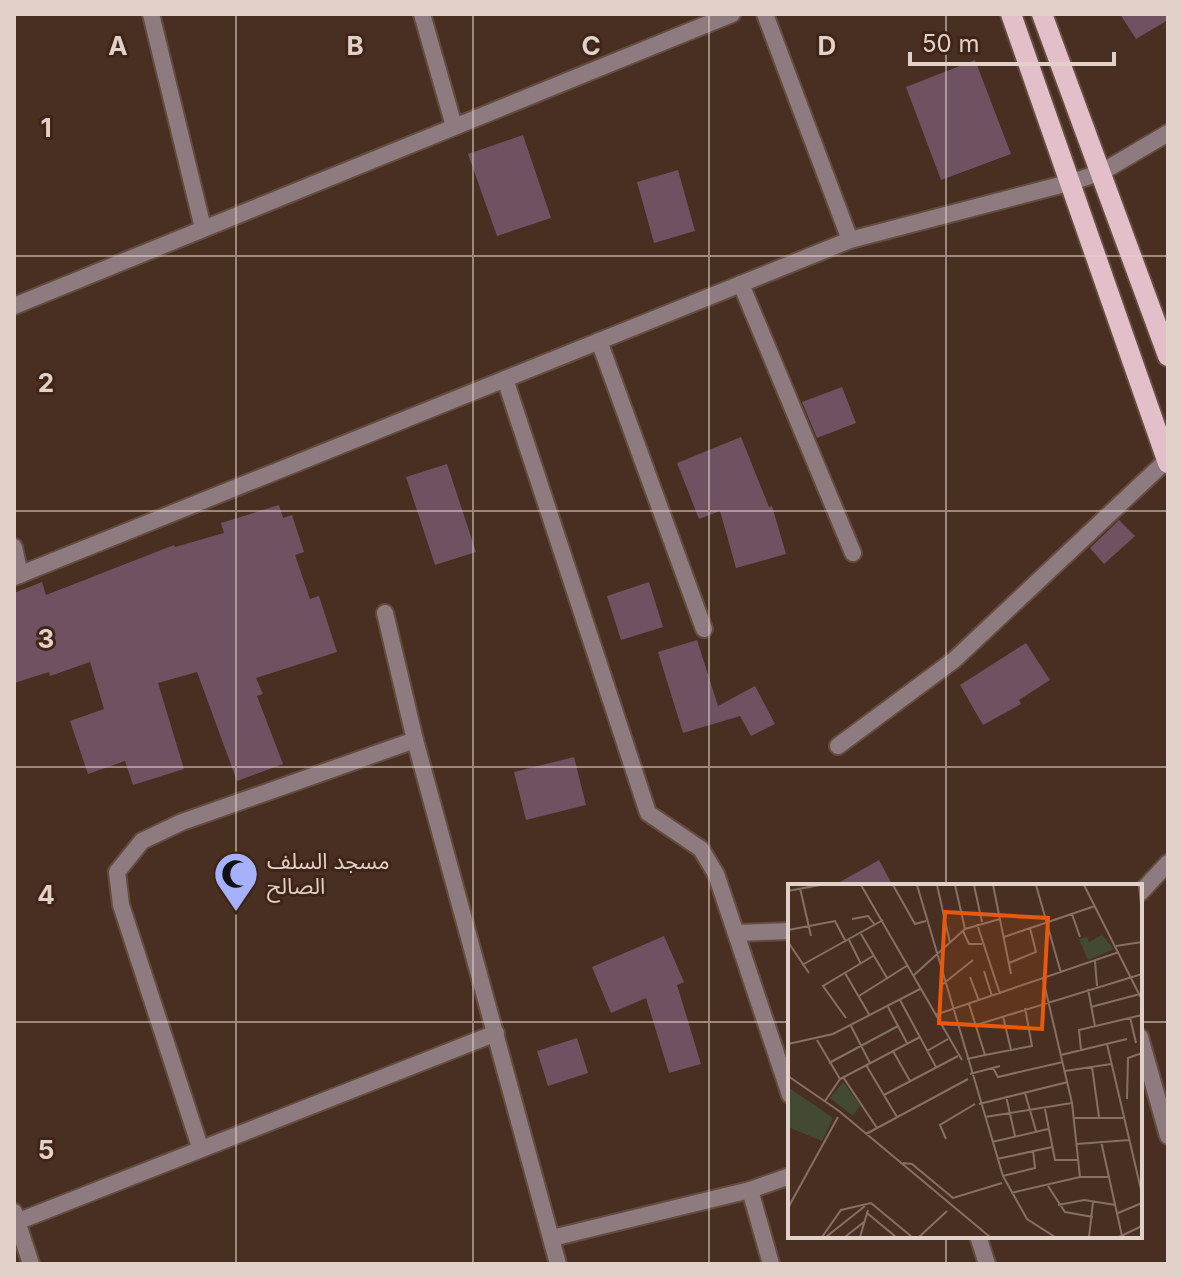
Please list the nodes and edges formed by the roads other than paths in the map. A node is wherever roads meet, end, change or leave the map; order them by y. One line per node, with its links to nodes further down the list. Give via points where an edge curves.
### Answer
1 (151, 14): 11 (street)
2 (422, 14): 7 (street)
3 (732, 14): 7 (street)
4 (765, 14): 13 (street)
5 (1011, 14): 10 (main road)
6 (1042, 14): 9 (main road)
7 (454, 126): 11 (street)
8 (1168, 133): 9 (street)
9 (1102, 172): 10 (street); 12 (main road)
10 (1072, 182): 13 (street); 14 (main road)
11 (203, 228): 16 (street)
12 (1123, 231): 14 (main road); 18 (main road)
13 (850, 240): 15 (street)
14 (1092, 240): 20 (main road)
15 (741, 284): 17 (street); 22 (street)
16 (14, 306)
17 (599, 341): 19 (street); 25 (street)
18 (1168, 356)
19 (505, 379): 23 (street); 31 (street, via 648,813 701,849 716,874)
20 (1168, 461): 27 (street, via 954,660)
21 (14, 547): 23 (street)
22 (853, 553)
23 (17, 576)
24 (385, 613): 26 (street)
25 (704, 629)
26 (415, 740): 32 (street); 36 (street, via 182,822 142,841 117,872 121,905)
27 (838, 746)
28 (1168, 863): 29 (street)
29 (1142, 891)
30 (788, 931): 31 (street)
31 (736, 933): 34 (street)
32 (496, 1033): 36 (street); 40 (street)
33 (1142, 1044): 35 (street)
34 (788, 1089)
35 (1168, 1136)
36 (200, 1147): 39 (street)
37 (788, 1177): 38 (street)
38 (750, 1190): 40 (street); 44 (street)
39 (15, 1218): 42 (street)
40 (552, 1238): 43 (street)
41 (979, 1238): 45 (street)
42 (31, 1264)
43 (558, 1264)
44 (771, 1264)
45 (987, 1264)

